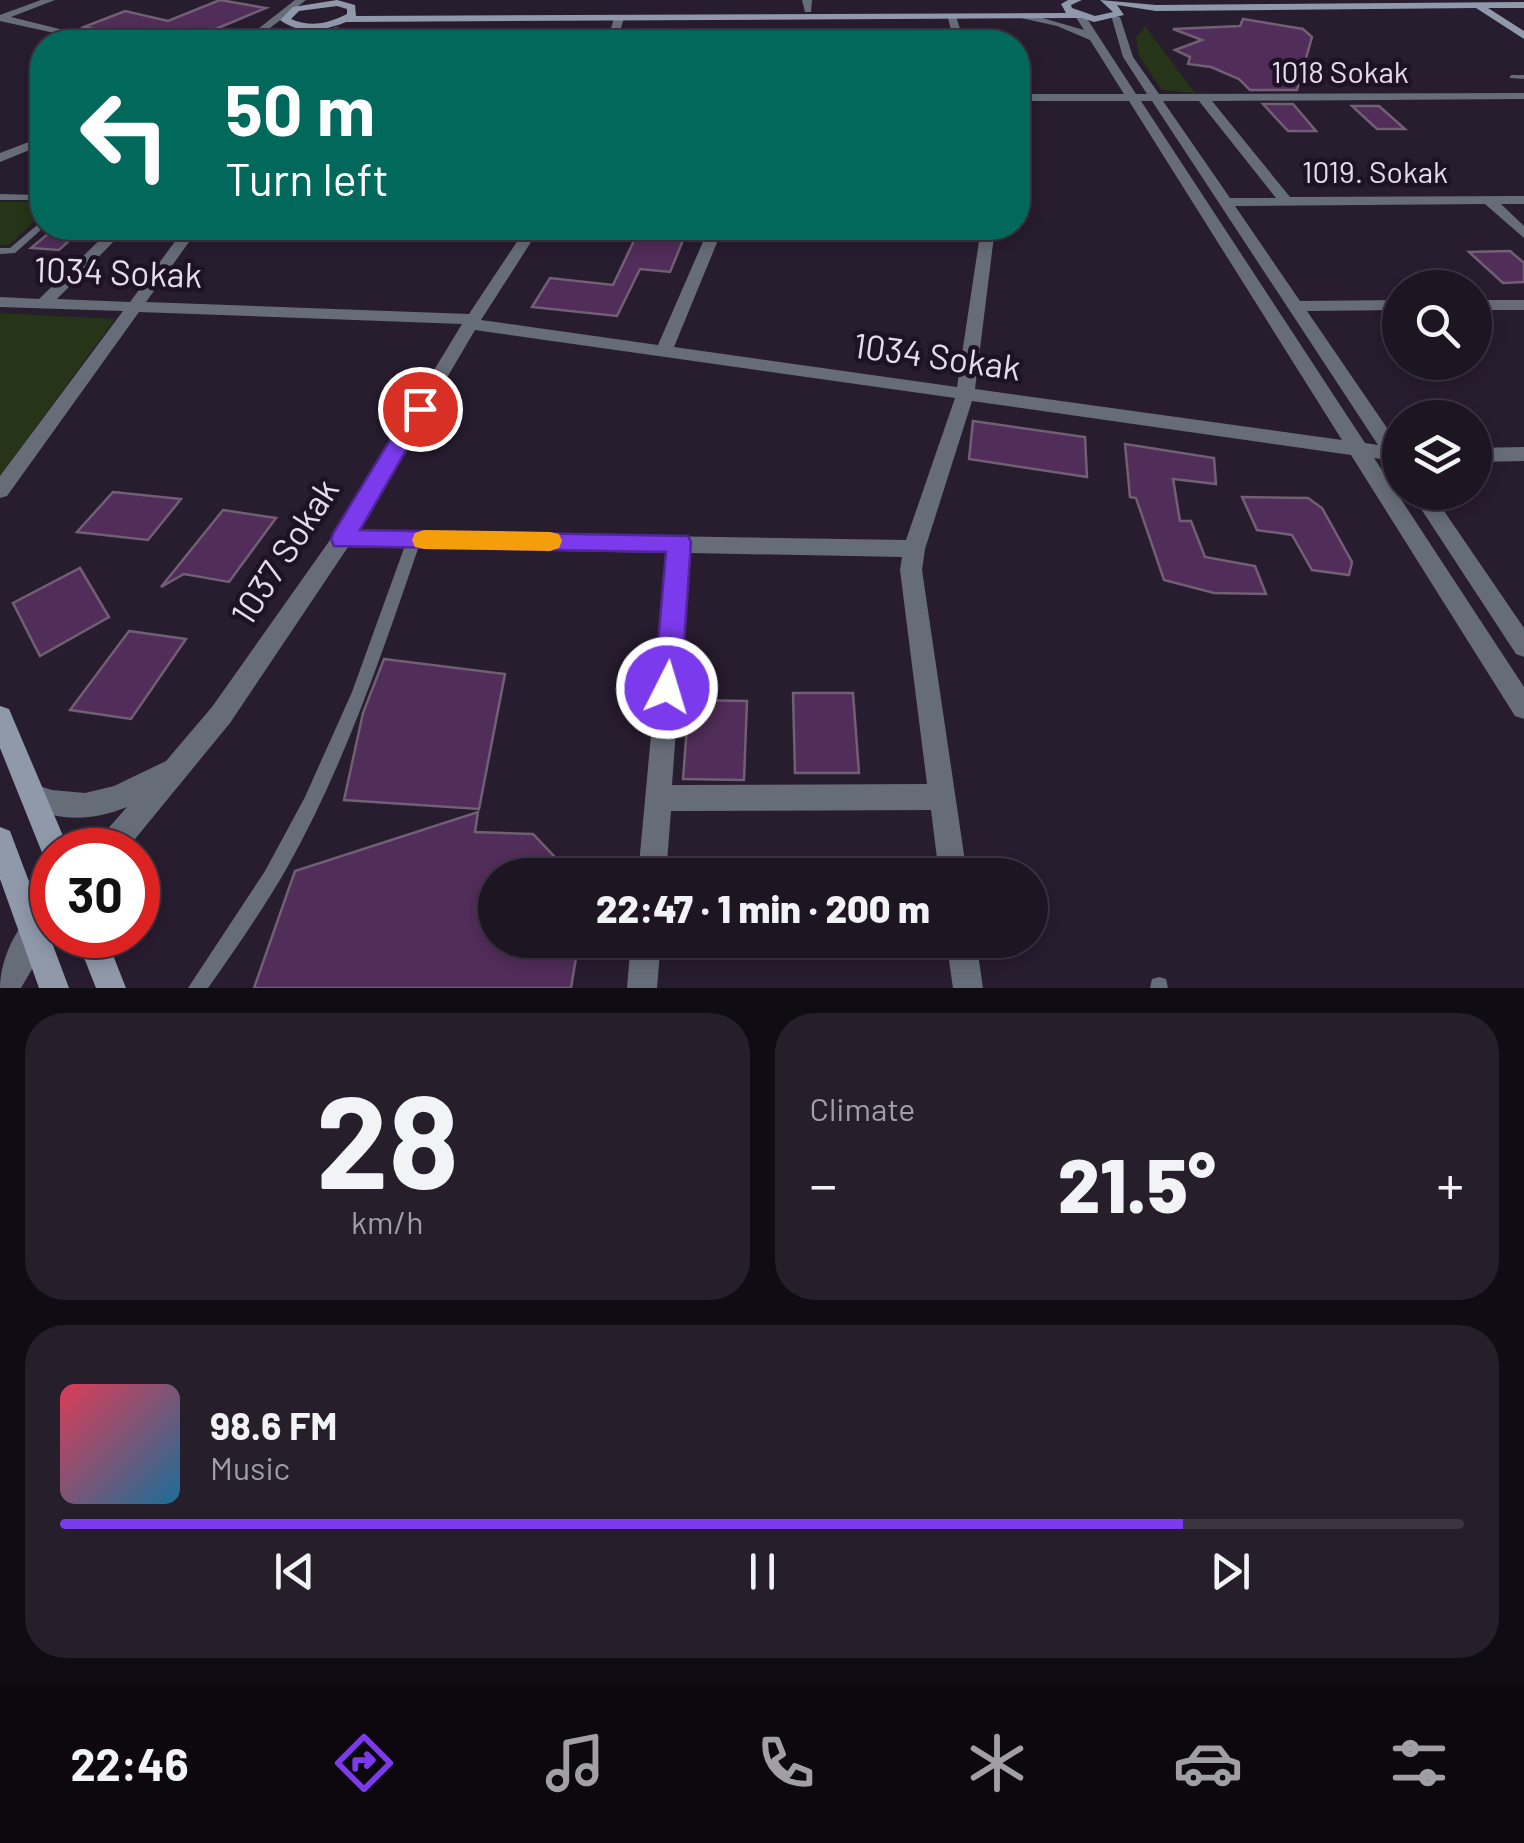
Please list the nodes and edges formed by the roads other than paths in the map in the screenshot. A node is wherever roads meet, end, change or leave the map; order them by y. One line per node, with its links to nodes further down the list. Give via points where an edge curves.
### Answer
1 (50, 0): 15 (street)
2 (301, 0): 12 (street)
3 (1096, 0): 7 (street)
4 (808, 5): 5 (street); 8 (street)
5 (1072, 5): 7 (street); 14 (street); 22 (street)
6 (1478, 6): 7 (street); 9 (street); 11 (street)
7 (1110, 7): 11 (street); 28 (street, via 1128,56)
8 (619, 9): 10 (street); 13 (street)
9 (1524, 9): 11 (street)
10 (345, 12): 12 (street, via 315,4); 16 (street)
11 (1490, 13): 21 (street)
12 (287, 14): 16 (street, via 288,23); 18 (street)
13 (951, 16): 14 (street); 20 (street)
14 (1025, 16): 22 (street)
15 (0, 18): 17 (street)
16 (317, 26): 19 (street)
17 (53, 30)
18 (264, 30)
19 (306, 30)
20 (955, 30)
21 (1524, 36)
22 (1098, 40): 27 (street)
23 (1512, 77): 24 (lane)
24 (1524, 78)
25 (1524, 96): 29 (street, 1018 Sokak)
26 (1030, 98): 27 (street, 1018 Sokak)
27 (1134, 99): 28 (street, 1018 Sokak); 59 (street)
28 (1156, 99): 29 (street, 1018 Sokak); 39 (street)
29 (1204, 99): 38 (street)
30 (30, 136): 32 (street)
31 (30, 146): 33 (street)
32 (0, 148)
33 (0, 158)
34 (0, 197): 35 (lane)
35 (30, 198)
36 (1488, 200): 37 (street, 1019. Sokak); 38 (street, 1019. Sokak); 40 (street)
37 (1524, 200)
38 (1286, 201): 39 (street, 1019. Sokak)
39 (1225, 202): 53 (street)
40 (1524, 234)
41 (30, 235): 47 (lane, via 12,251)
42 (108, 240): 49 (street)
43 (183, 240): 52 (street)
44 (525, 240): 55 (street, 1037 Sokak)
45 (711, 240): 56 (street)
46 (986, 240): 57 (street)
47 (0, 251)
48 (0, 302): 49 (street, 1034 Sokak)
49 (44, 303): 52 (street, 1034 Sokak)
50 (1492, 305): 51 (street)
51 (1524, 305)
52 (135, 306): 55 (street, 1034 Sokak); 63 (street)
53 (1297, 306): 54 (street); 58 (street)
54 (1382, 306)
55 (472, 321): 56 (street, 1034 Sokak); 65 (street, 1037 Sokak)
56 (662, 354): 57 (street, 1034 Sokak)
57 (965, 394): 59 (street, 1034 Sokak); 68 (street)
58 (1382, 434)
59 (1353, 447): 60 (street, 1034 Sokak); 70 (street)
60 (1382, 454)
61 (1492, 454): 62 (street)
62 (1524, 454)
63 (0, 490)
64 (1432, 510): 69 (street)
65 (342, 539): 66 (street); 72 (street, 1037 Sokak, via 221,716)
66 (414, 540): 67 (street); 90 (lane, via 379,644 293,839)
67 (679, 542): 68 (street); 74 (street)
68 (914, 549): 75 (street, via 910,570)
69 (1524, 646)
70 (1524, 708)
71 (0, 717): 73 (street)
72 (175, 767): 73 (street, via 104,803 71,809); 77 (street, 1037 Sokak)
73 (33, 797): 76 (street)
74 (658, 798): 75 (street); 79 (street)
75 (942, 798): 80 (street)
76 (46, 828)
77 (126, 828)
78 (0, 841): 81 (street)
79 (653, 858)
80 (950, 858)
81 (30, 897)
82 (30, 946): 87 (street)
83 (49, 958): 88 (street)
84 (99, 958): 89 (street)
85 (644, 958): 91 (street)
86 (964, 958): 92 (street)
87 (4, 988)
88 (54, 988)
89 (111, 988)
90 (198, 988)
91 (642, 988)
92 (968, 988)

